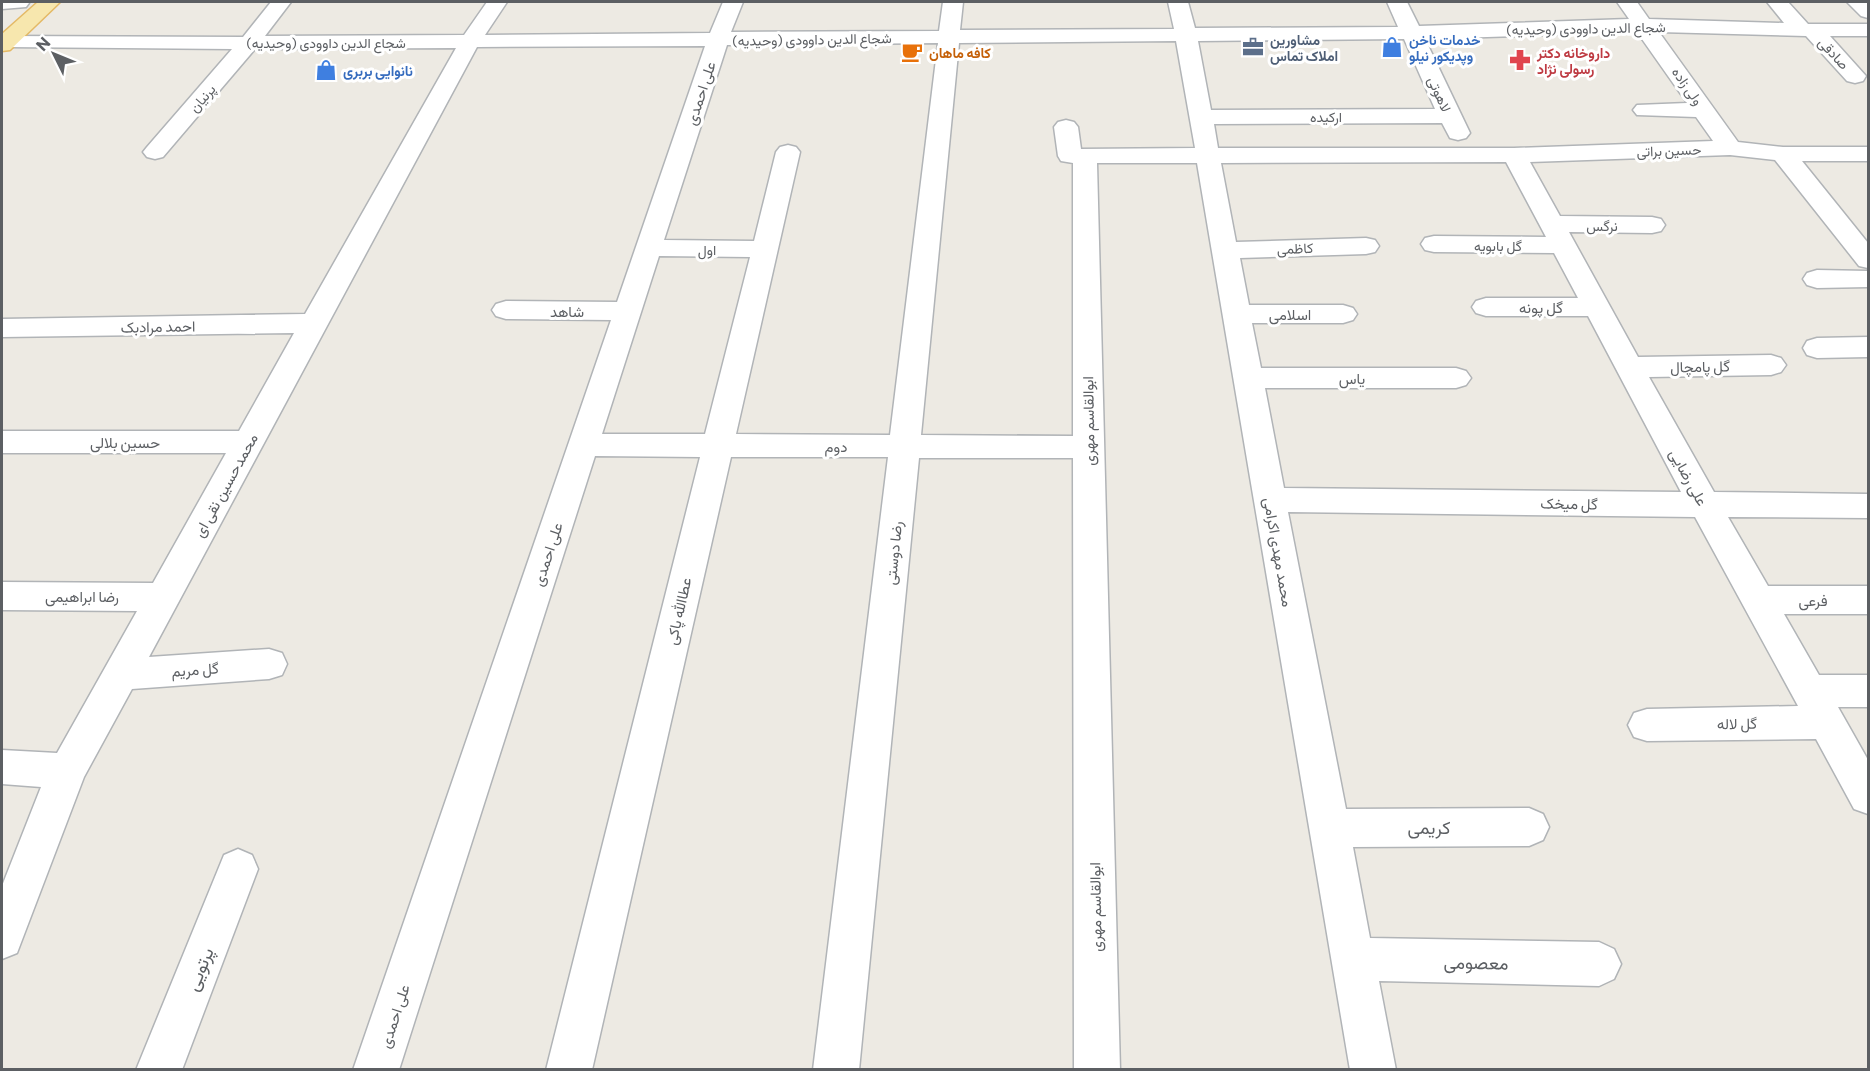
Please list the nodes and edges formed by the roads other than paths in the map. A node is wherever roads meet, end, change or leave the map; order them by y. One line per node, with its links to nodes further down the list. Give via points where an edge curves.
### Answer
1 (50, 2): 21 (main road)
2 (281, 2): 22 (street, پرنیان)
3 (497, 2): 20 (street, محمدحسین نقی ای)
4 (733, 2): 19 (street, علی احمدی)
5 (953, 2): 18 (street, رضا دوستی)
6 (1178, 2): 17 (street, محمد مهدی اکرامی)
7 (1397, 2): 16 (street, لاهوتی)
8 (1627, 2): 13 (street, ولی زاده)
9 (1777, 2): 15 (street, صادقی)
10 (1857, 2): 14 (street)
11 (14, 3): 12 (main road)
12 (2, 18)
13 (1645, 25): 15 (street, شجاع الدین داوودی (وحیدیه)); 16 (street, شجاع الدین داوودی (وحیدیه)); 25 (street, ولی زاده)
14 (1867, 27): 15 (street, شجاع الدین داوودی (وحیدیه))
15 (1807, 30): 23 (street, صادقی)
16 (1413, 33): 17 (street, شجاع الدین داوودی (وحیدیه)); 26 (street, لاهوتی)
17 (1186, 35): 18 (street, شجاع الدین داوودی (وحیدیه)); 27 (street, محمد مهدی اکرامی)
18 (950, 37): 19 (street, شجاع الدین داوودی (وحیدیه)); 66 (street, رضا دوستی)
19 (718, 39): 20 (street, شجاع الدین داوودی (وحیدیه)); 42 (street, علی احمدی)
20 (470, 41): 22 (street, شجاع الدین داوودی (وحیدیه)); 54 (street, محمدحسین نقی ای)
21 (4, 43): 22 (street, شجاع الدین داوودی (وحیدیه))
22 (249, 43): 30 (street, پرنیان)
23 (1856, 76)
24 (1645, 110): 25 (street)
25 (1704, 110): 29 (street, ولی زاده)
26 (1450, 116): 27 (street, ارکیده); 34 (street, لاهوتی)
27 (1201, 117): 37 (street, محمد مهدی اکرامی)
28 (1065, 127): 36 (street, via 1070,156)
29 (1730, 148): 32 (street, حسین براتی); 35 (street, حسین براتی)
30 (155, 152)
31 (788, 152): 43 (street, عطاالله پاکی)
32 (1783, 154): 33 (street, حسین براتی); 45 (street)
33 (1869, 154)
34 (1468, 155): 35 (street, حسین براتی); 37 (street)
35 (1514, 155): 39 (street, علی رضایی)
36 (1085, 156): 37 (street); 67 (street, ابوالقاسم مهری)
37 (1208, 156): 44 (street, محمد مهدی اکرامی)
38 (1652, 225): 39 (street, نرگس)
39 (1557, 235): 40 (street, گل بابویه); 49 (street, علی رضایی)
40 (1434, 244)
41 (1366, 246): 44 (street, کاظمی)
42 (649, 248): 43 (street, اول); 51 (street, علی احمدی)
43 (765, 249): 65 (street, عطاالله پاکی)
44 (1225, 250): 52 (street, محمد مهدی اکرامی)
45 (1869, 260)
46 (1817, 279): 47 (street)
47 (1869, 279)
48 (1486, 307): 49 (street, گل پونه)
49 (1597, 307): 59 (street, علی رضایی)
50 (506, 310): 51 (street, شاهد)
51 (628, 311): 64 (street, علی احمدی)
52 (1236, 314): 53 (street, اسلامی); 60 (street, محمد مهدی اکرامی)
53 (1343, 314)
54 (314, 323): 55 (street, احمد مرادبک); 63 (street, محمدحسین نقی ای)
55 (2, 328)
56 (1869, 347): 57 (street)
57 (1817, 348)
58 (1771, 365): 59 (street, گل پامچال)
59 (1629, 367): 69 (street, علی رضایی)
60 (1248, 378): 61 (street, یاس); 68 (street, محمد مهدی اکرامی)
61 (1456, 378)
62 (2, 442): 63 (street, حسین بلالی)
63 (249, 442): 72 (street, محمدحسین نقی ای)
64 (583, 445): 65 (street, دوم); 90 (street, علی احمدی)
65 (718, 445): 66 (street, دوم); 91 (street, عطاالله پاکی)
66 (905, 446): 67 (street, دوم); 92 (street, رضا دوستی)
67 (1088, 447): 93 (street, ابوالقاسم مهری)
68 (1270, 500): 69 (street, گل میخک); 84 (street, محمد مهدی اکرامی)
69 (1704, 504): 70 (street, گل میخک); 73 (street, علی رضایی)
70 (1869, 506)
71 (2, 596): 72 (street, رضا ابراهیمی)
72 (163, 597): 76 (street, محمدحسین نقی ای)
73 (1758, 600): 74 (street, فرعی); 78 (street, علی رضایی)
74 (1869, 600)
75 (269, 664): 76 (street, گل مریم)
76 (120, 674): 81 (street, محمدحسین نقی ای)
77 (1869, 691): 78 (street, گل لاله)
78 (1818, 707): 79 (street, گل لاله); 82 (street, علی رضایی)
79 (1647, 724)
80 (2, 767): 81 (street)
81 (67, 771): 86 (street, محمدحسین نقی ای)
82 (1869, 796)
83 (1529, 827): 84 (street, کریمی)
84 (1329, 828): 87 (street, محمد مهدی اکرامی)
85 (238, 869): 89 (street, پرتویی)
86 (2, 938)
87 (1353, 959): 88 (street, معصومی); 94 (street, محمد مهدی اکرامی)
88 (1599, 964)
89 (159, 1070)
90 (376, 1070)
91 (569, 1070)
92 (836, 1070)
93 (1097, 1070)
94 (1373, 1070)

